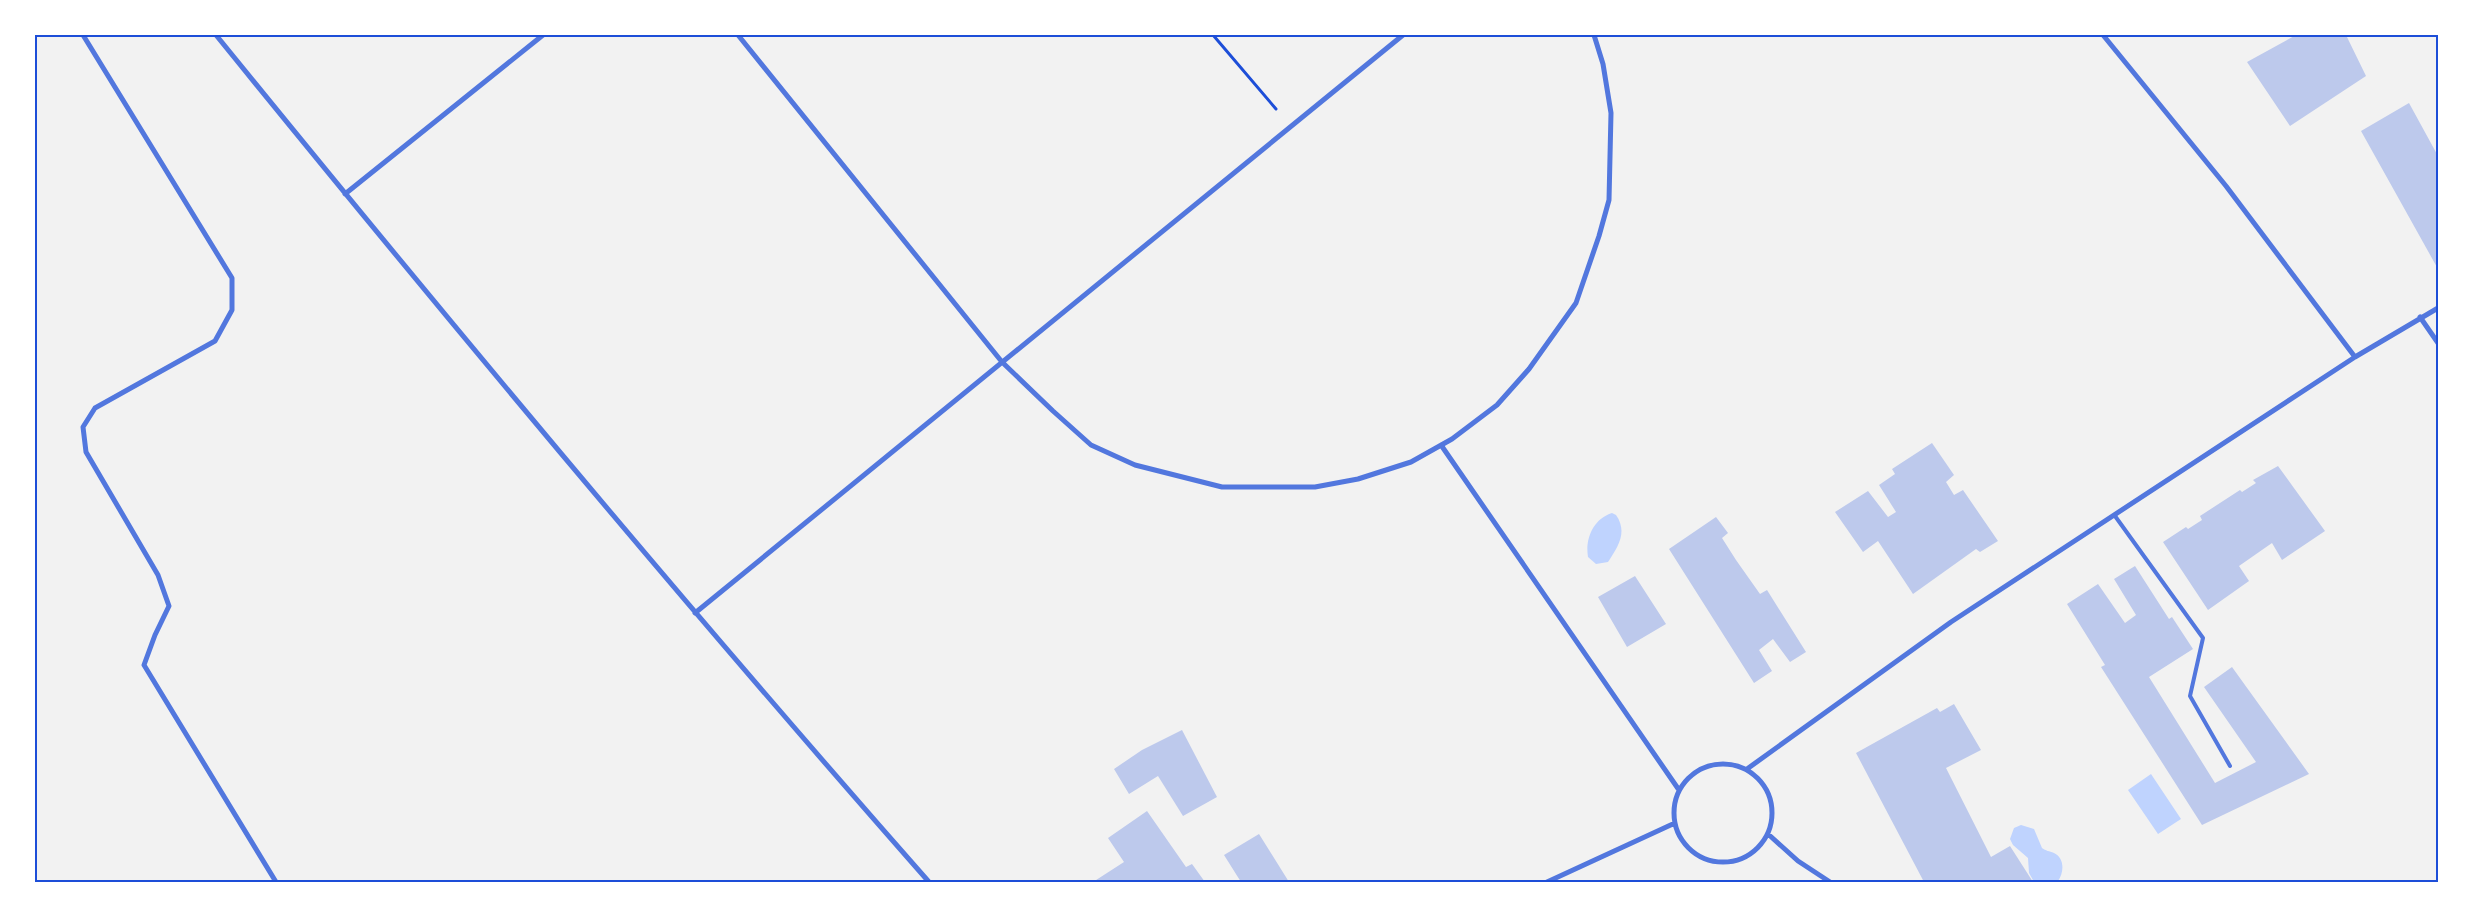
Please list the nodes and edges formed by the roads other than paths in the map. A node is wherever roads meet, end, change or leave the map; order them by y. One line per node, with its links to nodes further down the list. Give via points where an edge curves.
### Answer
1 (83, 35): 22 (street, via 232,278 232,310 215,341 95,408 83,427 86,452 158,575 169,606 144,665)
2 (216, 35): 8 (street)
3 (543, 35): 8 (street)
4 (738, 35): 13 (street)
5 (1403, 35): 13 (street)
6 (1594, 35): 14 (street, via 1603,64 1611,113 1611,159 1609,200 1588,271 1576,303 1529,369 1497,405)
7 (2103, 35): 12 (street, via 2226,186)
8 (345, 194): 16 (street)
9 (2438, 308): 10 (street)
10 (2420, 317): 11 (street); 12 (street)
11 (2438, 343)
12 (2355, 357): 15 (street)
13 (1002, 362): 14 (street, via 1091,445 1136,465 1222,487 1324,486 1411,462); 16 (street)
14 (1441, 445): 19 (street)
15 (2115, 516): 17 (lane, via 2203,638 2190,696); 18 (street, via 1951,622)
16 (695, 613): 23 (street)
17 (2230, 766)
18 (1747, 769): 19 (street, via 1713,764 1696,771); 21 (street, via 1770,794 1773,815)
19 (1679, 790): 20 (street, via 1674,806)
20 (1674, 824): 21 (street, via 1693,852 1708,860 1725,862 1742,858 1758,848); 24 (street)
21 (1768, 834): 25 (street, via 1798,861)
22 (276, 882)
23 (929, 882)
24 (1547, 882)
25 (1830, 882)

